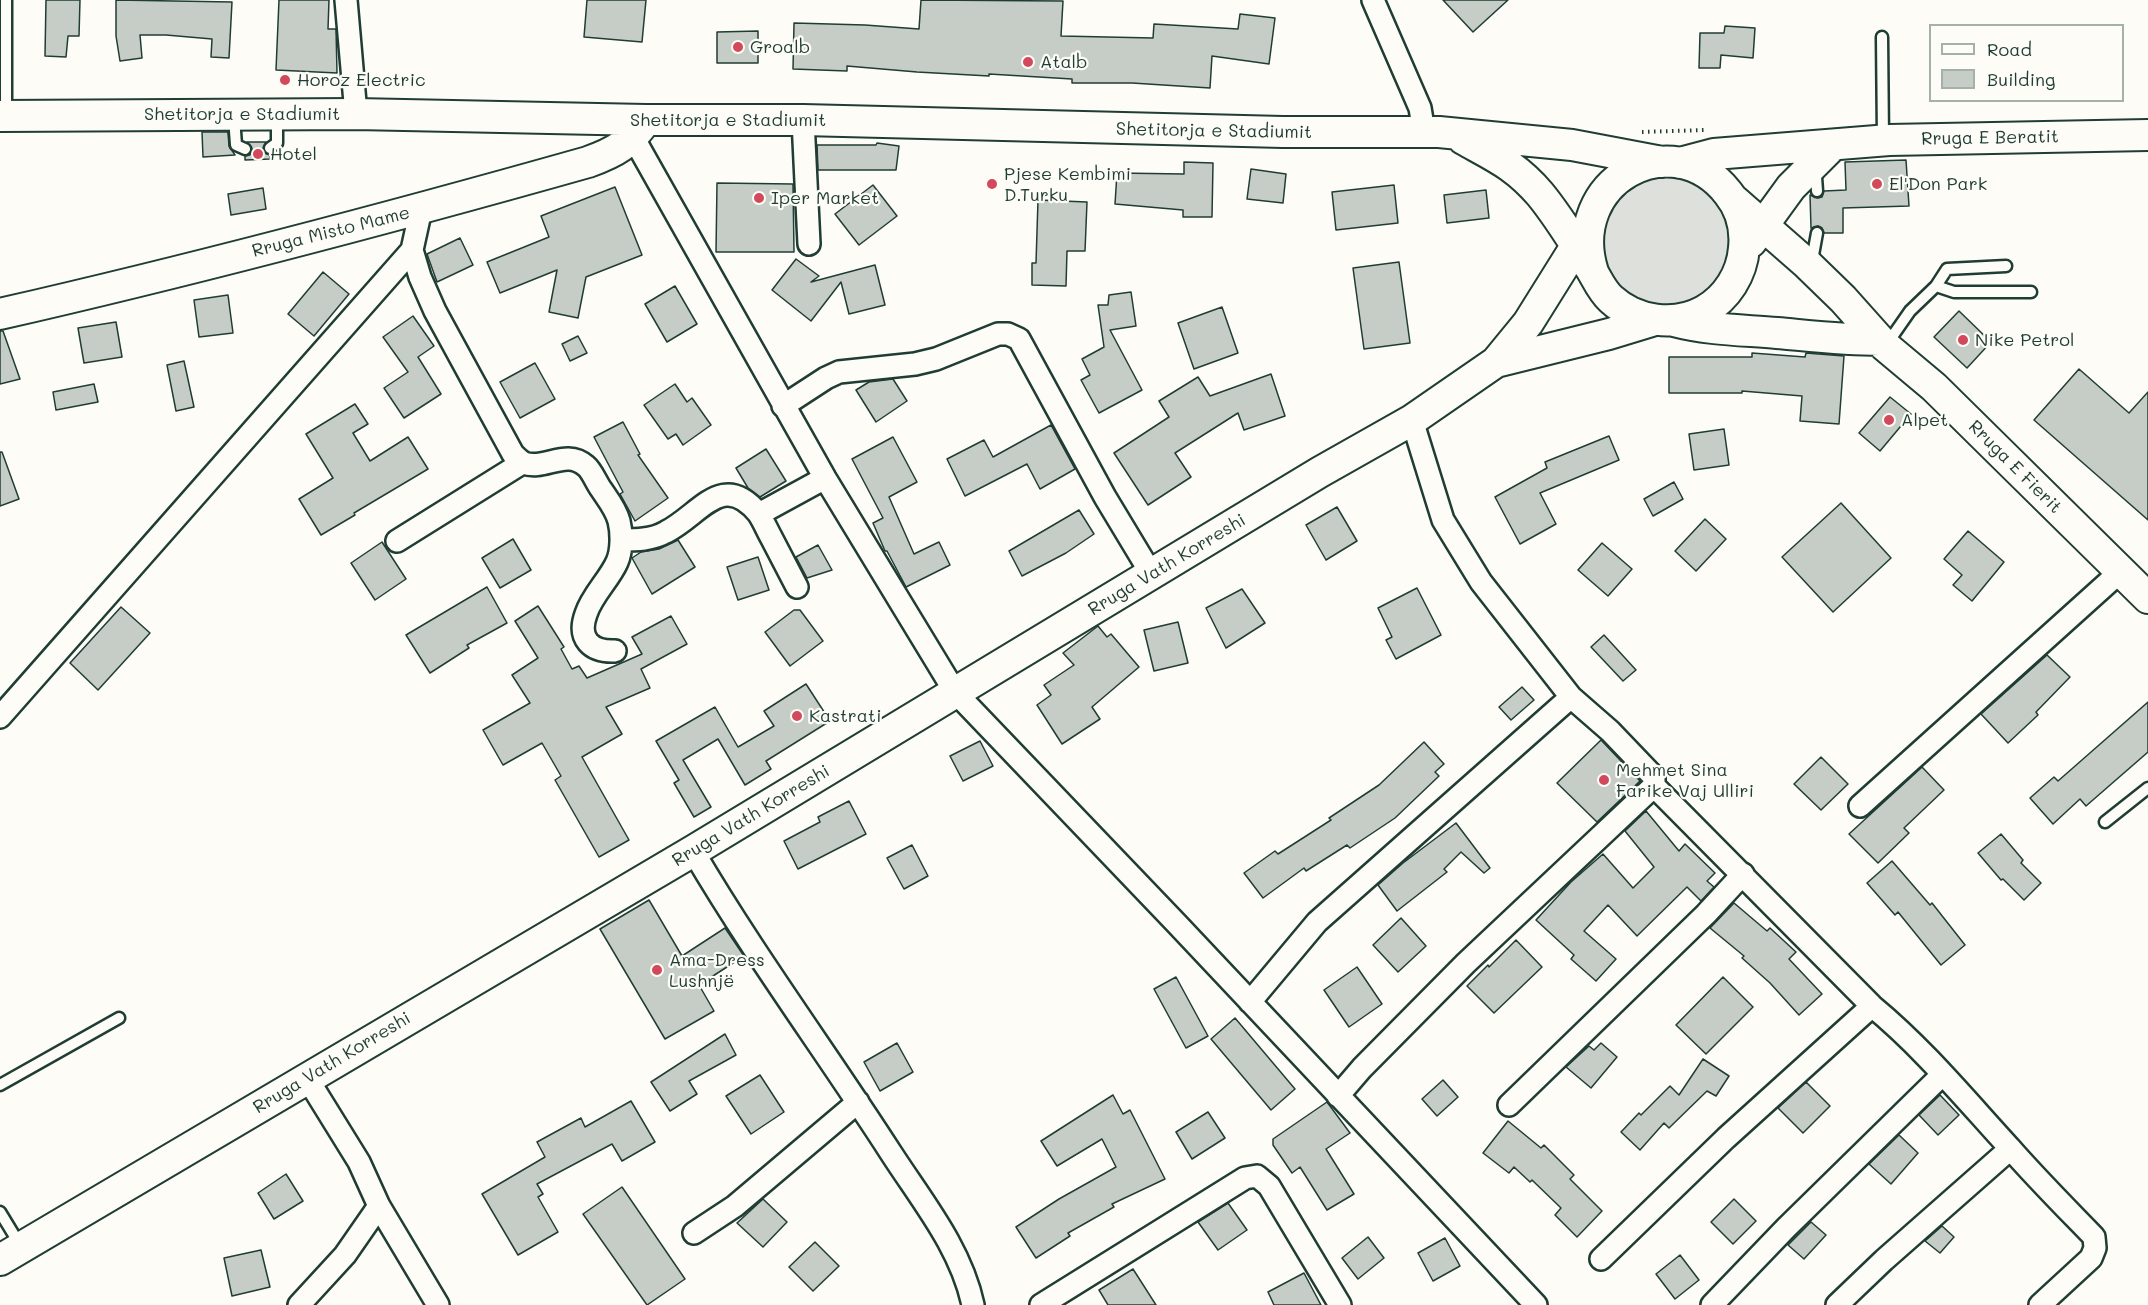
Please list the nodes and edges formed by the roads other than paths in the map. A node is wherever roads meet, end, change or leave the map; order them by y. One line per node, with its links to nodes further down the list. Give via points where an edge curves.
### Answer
1 (6, 0): 8 (lane)
2 (346, 0): 7 (street)
3 (1373, 0): 11 (street, via 1419,108)
4 (1882, 37): 14 (lane)
5 (234, 114): 6 (main road, Shetitorja e Stadiumit); 8 (main road, Shetitorja e Stadiumit); 17 (lane, via 236,146)
6 (277, 114): 7 (main road, Shetitorja e Stadiumit); 16 (lane, via 277,142)
7 (356, 114): 10 (main road, Shetitorja e Stadiumit)
8 (3, 116)
9 (803, 120): 10 (main road, Shetitorja e Stadiumit); 11 (main road, Shetitorja e Stadiumit, via 1155,130); 26 (street)
10 (640, 129): 22 (main road, Rruga Misto Mame, via 614,152 588,162); 38 (street)
11 (1424, 132): 12 (main road, Shetitorja e Stadiumit)
12 (1456, 135): 18 (main road, Shetitorja e Stadiumit, via 1572,145); 20 (main road, Shetitorja e Stadiumit, via 1510,165)
13 (2148, 135): 14 (main road, Rruga E Beratit)
14 (1883, 140): 15 (main road, Rruga E Beratit)
15 (1833, 145): 18 (main road, Rruga E Beratit, via 1714,154); 19 (main road)
16 (270, 148)
17 (245, 149)
18 (1671, 163): 21 (main road, via 1710,175); 25 (main road, via 1640,167 1619,177 1599,199)
19 (1809, 178): 23 (main road); 29 (main road, via 1796,193 1793,220 1795,244)
20 (1540, 194): 25 (main road, Shetitorja e Stadiumit); 33 (main road, via 1556,237)
21 (1732, 199): 23 (main road, Rruga E Fierit); 28 (main road, via 1744,229)
22 (421, 209): 27 (street); 34 (main road, Rruga Misto Mame)
23 (1762, 225): 28 (main road); 29 (main road, Rruga E Fierit)
24 (1817, 233): 29 (lane, via 1814,255)
25 (1582, 237): 33 (main road, Rruga Vath Korreshi); 35 (main road, via 1593,272 1611,299 1639,316)
26 (809, 244)
27 (412, 250): 40 (street, via 435,311 513,454); 52 (street)
28 (1743, 255): 35 (main road, via 1739,272 1718,301 1696,314)
29 (1804, 261): 36 (main road, Rruga E Fierit)
30 (2006, 266): 31 (lane, via 1947,269)
31 (1936, 286): 32 (lane, via 1954,292); 36 (lane)
32 (2031, 292)
33 (1547, 293): 37 (main road, Rruga Vath Korreshi)
34 (0, 314)
35 (1663, 320): 36 (main road, via 1710,328); 37 (main road, Rruga Vath Korreshi)
36 (1882, 343): 45 (main road, Rruga E Fierit, via 1934,387)
37 (1496, 362): 39 (main road, Rruga Vath Korreshi)
38 (783, 406): 41 (street); 46 (street, via 839,372 936,359 998,334 1019,339)
39 (1412, 420): 46 (main road, Rruga Vath Korreshi); 51 (street, via 1443,520 1481,582)
40 (522, 463): 43 (street, via 536,465 561,458 574,459 586,466 619,520); 44 (street)
41 (825, 478): 42 (street); 50 (street)
42 (759, 514): 43 (street, via 741,497 729,493 715,496 665,533); 47 (street)
43 (621, 540): 49 (street, via 618,560 586,614 583,631 589,644 602,651)
44 (398, 541)
45 (2121, 571): 48 (main road, Rruga E Fierit); 55 (street)
46 (1152, 575): 50 (main road, Rruga Vath Korreshi)
47 (797, 587)
48 (2148, 598)
49 (615, 651)
50 (955, 692): 57 (main road, Rruga Vath Korreshi); 59 (street)
51 (1571, 697): 53 (street, via 1654,777); 59 (street, via 1317,922)
52 (0, 717)
53 (1654, 786): 58 (street); 65 (street, via 1467,963)
54 (2148, 788): 56 (lane)
55 (1860, 806)
56 (2105, 822)
57 (693, 851): 63 (main road, Rruga Vath Korreshi); 66 (street, via 736,922)
58 (1743, 874): 60 (street); 67 (street)
59 (1250, 1002): 65 (street)
60 (1872, 1006): 62 (street); 73 (street, via 1726,1137)
61 (119, 1018): 64 (lane)
62 (1943, 1074): 68 (street); 80 (street)
63 (307, 1078): 69 (street, via 359,1162); 72 (main road, Rruga Vath Korreshi)
64 (0, 1085)
65 (1338, 1096): 79 (street)
66 (858, 1102): 71 (street, via 735,1206); 76 (street, via 956,1253)
67 (1509, 1105)
68 (2010, 1149): 81 (street); 82 (street, via 2094,1237 2091,1258)
69 (379, 1206): 74 (street, via 345,1255); 75 (street)
70 (0, 1212): 72 (lane)
71 (694, 1233)
72 (11, 1254)
73 (1600, 1259)
74 (299, 1305)
75 (438, 1305)
76 (973, 1305)
77 (1041, 1305): 78 (street, via 1245,1178 1257,1176 1269,1186)
78 (1340, 1305)
79 (1536, 1305)
80 (1712, 1305)
81 (1837, 1305)
82 (2040, 1305)

